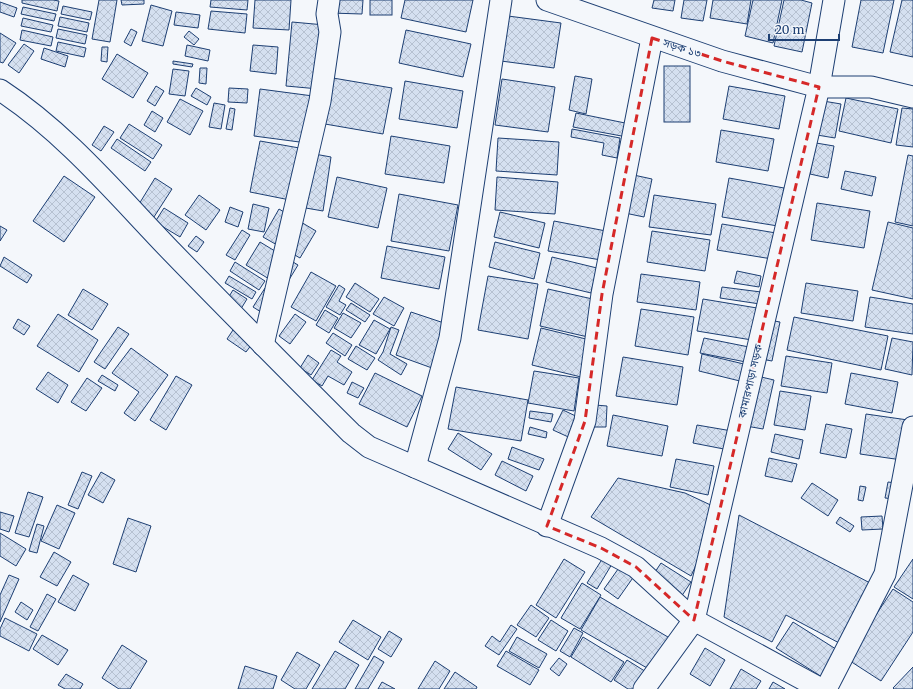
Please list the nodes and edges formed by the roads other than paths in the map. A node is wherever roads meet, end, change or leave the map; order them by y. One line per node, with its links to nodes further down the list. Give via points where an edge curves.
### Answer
1 (329, 0): 9 (street, via 327,14 330,32 320,101)
2 (501, 0): 11 (street, via 450,338)
3 (547, 0): 5 (street, সড়ক ১৩)
4 (834, 0): 6 (street, কামারপাড়া সড়ক)
5 (652, 38): 6 (street, সড়ক ১৩, via 722,61); 12 (street, via 602,294 585,421)
6 (819, 86): 8 (street, সড়ক ১৩, via 871,87); 13 (street, কামারপাড়া সড়ক)
7 (0, 90): 9 (street, via 27,107 90,166)
8 (913, 97)
9 (263, 345): 11 (street, via 351,433 369,447)
10 (913, 427): 16 (street, via 885,574)
11 (415, 466): 12 (street)
12 (547, 526): 13 (street, via 601,548 636,567)
13 (694, 620): 14 (street); 15 (street)
14 (644, 689)
15 (820, 689)
16 (826, 689)

